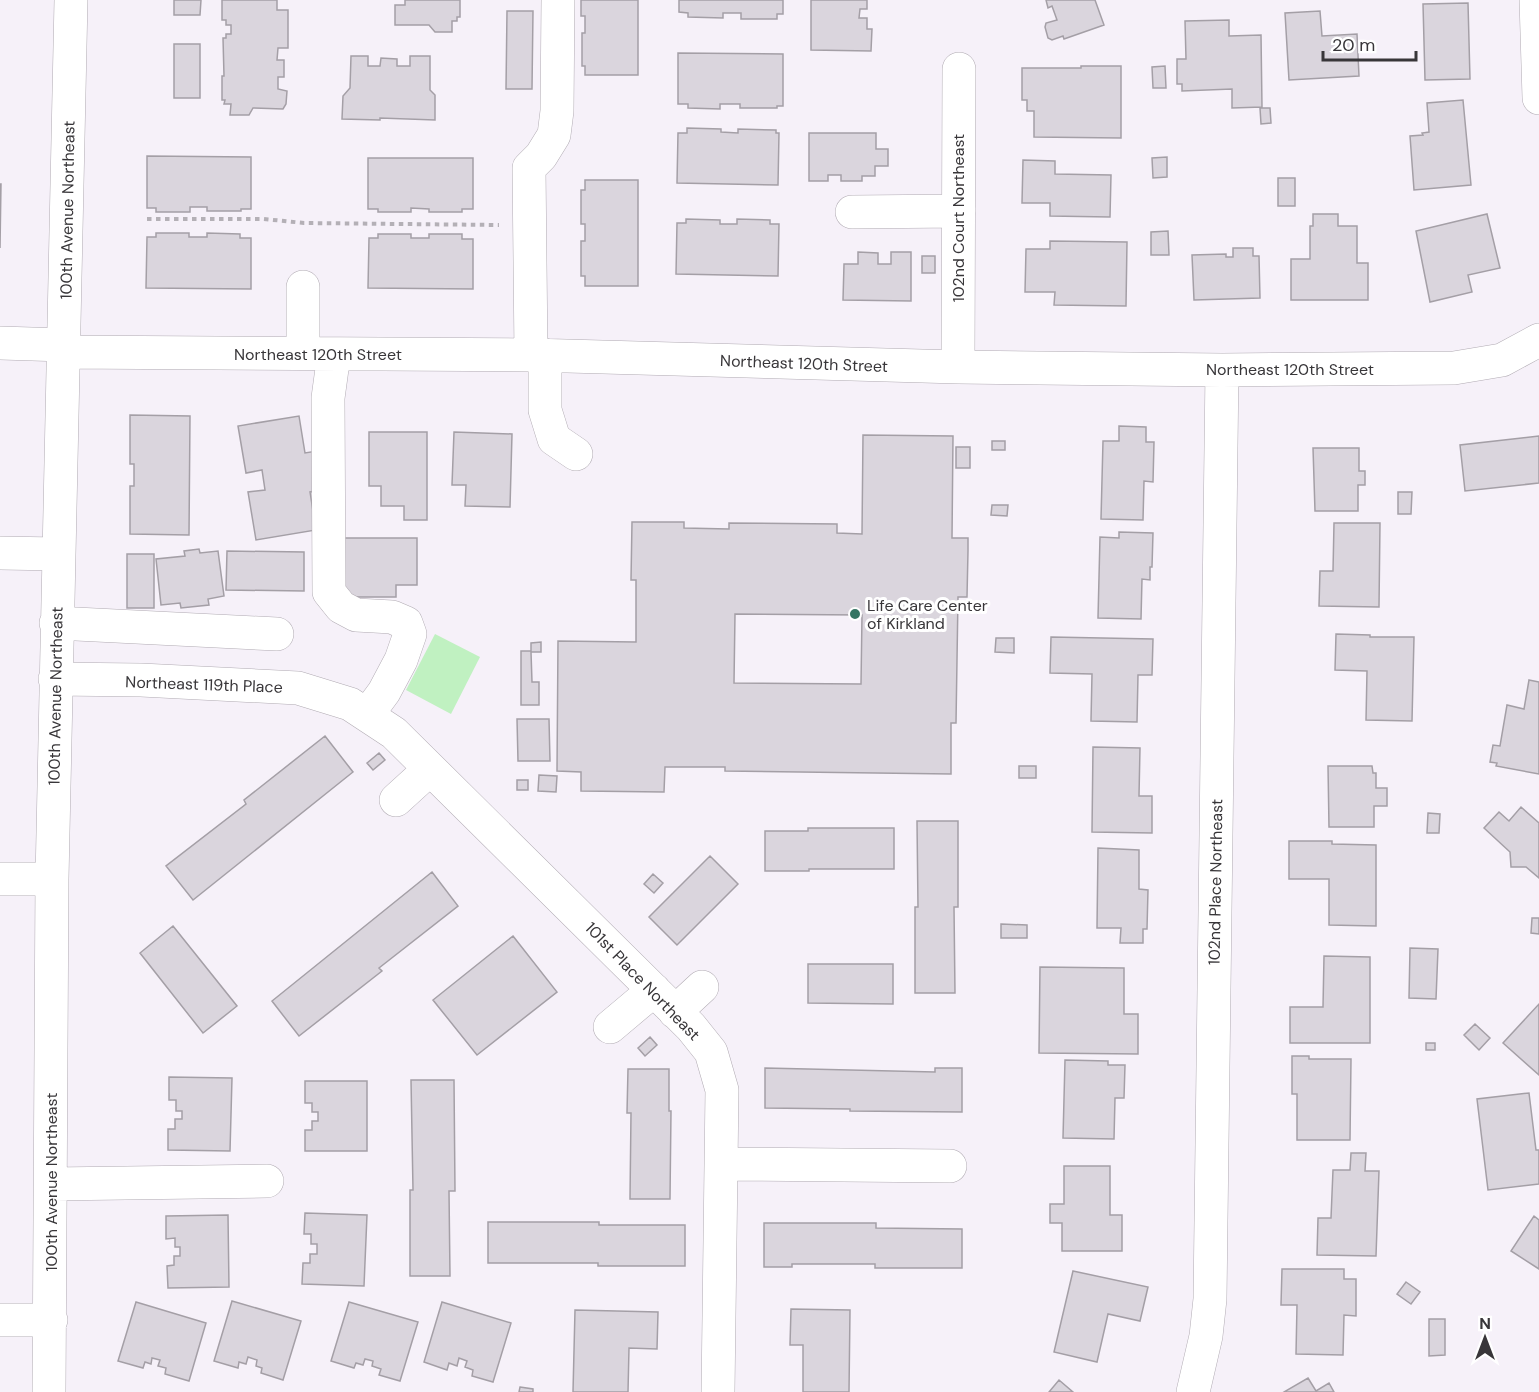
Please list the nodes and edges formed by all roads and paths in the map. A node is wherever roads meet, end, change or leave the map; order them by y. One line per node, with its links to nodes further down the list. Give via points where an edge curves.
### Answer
1 (71, 0): 13 (street, 100th Avenue Northeast)
2 (558, 0): 9 (street, via 557,111 554,135 529,168)
3 (1536, 0): 5 (street)
4 (959, 69): 6 (street, 102nd Court Northeast)
5 (1539, 98)
6 (958, 211): 7 (street); 16 (street, 102nd Court Northeast)
7 (852, 212)
8 (147, 219): 9 (path)
9 (530, 228): 15 (street)
10 (303, 287): 14 (street)
11 (1539, 340): 17 (street, Northeast 120th Street, via 1502,360 1454,368)
12 (0, 343): 13 (street, Northeast 120th Street)
13 (64, 349): 14 (street, Northeast 120th Street); 20 (street, 100th Avenue Northeast)
14 (318, 353): 15 (street, Northeast 120th Street); 24 (street, via 328,398 329,592 340,607 356,615 392,617 406,623 410,634 403,676)
15 (538, 355): 16 (street, Northeast 120th Street); 18 (street, via 545,410 554,439)
16 (958, 367): 17 (street, Northeast 120th Street)
17 (1222, 370): 40 (street, 102nd Place Northeast, via 1210,1299)
18 (576, 454)
19 (0, 553): 20 (street)
20 (58, 554): 21 (street, 100th Avenue Northeast)
21 (56, 623): 22 (street); 23 (street, 100th Avenue Northeast)
22 (278, 634)
23 (55, 679): 24 (street, Northeast 119th Place, via 298,688); 28 (street, 100th Avenue Northeast)
24 (359, 710): 25 (street, 101st Place Northeast, via 394,733)
25 (430, 769): 26 (street); 30 (street, 101st Place Northeast)
26 (396, 800)
27 (0, 879): 28 (street)
28 (52, 879): 35 (street, 100th Avenue Northeast)
29 (702, 987): 30 (street)
30 (665, 1001): 31 (street); 32 (street, 101st Place Northeast, via 711,1052 722,1090)
31 (610, 1027)
32 (722, 1164): 33 (street); 39 (street, 101st Place Northeast)
33 (950, 1166)
34 (267, 1181): 35 (street)
35 (52, 1184): 37 (street, 100th Avenue Northeast)
36 (0, 1320): 37 (street)
37 (51, 1320): 38 (street, 100th Avenue Northeast)
38 (49, 1392)
39 (718, 1392)
40 (1193, 1392)

